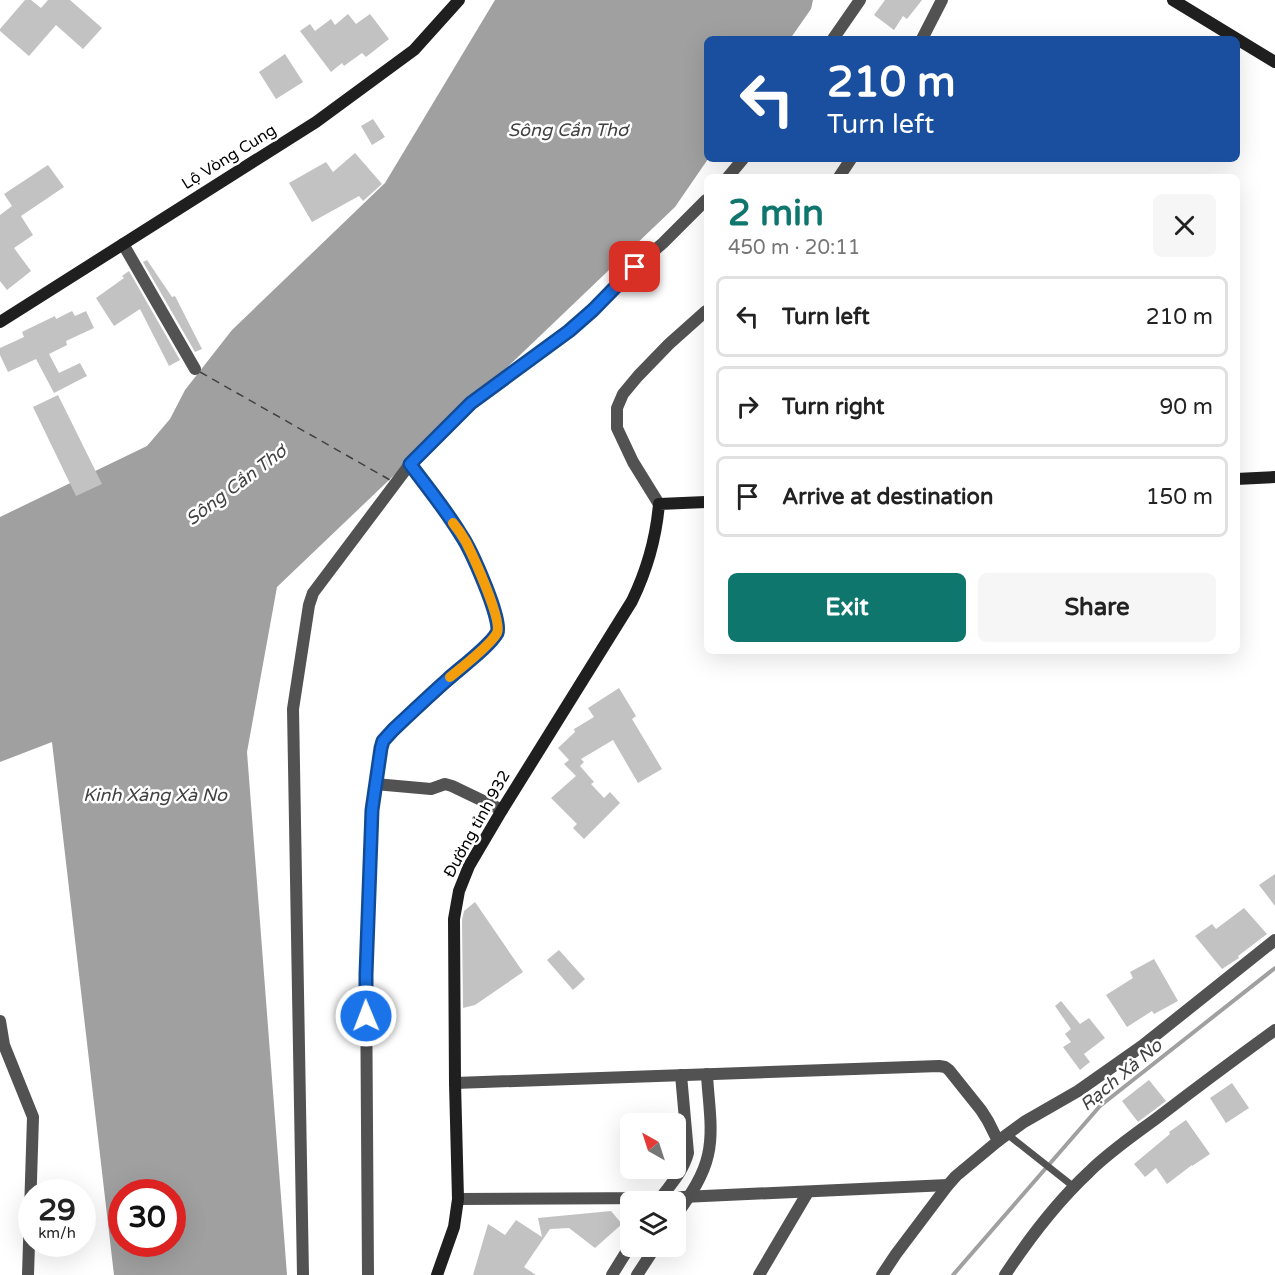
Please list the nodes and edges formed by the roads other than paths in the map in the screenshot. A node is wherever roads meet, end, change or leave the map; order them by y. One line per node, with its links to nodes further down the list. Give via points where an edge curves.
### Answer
1 (860, 0): 5 (street)
2 (942, 0): 6 (street)
3 (1173, 0): 7 (main road)
4 (455, 2): 13 (main road, Lộ Vòng Cung, via 414,50 316,122)
5 (835, 36)
6 (924, 36)
7 (1233, 36)
8 (1240, 40): 9 (main road)
9 (1275, 62)
10 (740, 162): 11 (street)
11 (730, 174)
12 (704, 202): 17 (street, via 577,324 471,403)
13 (123, 244): 15 (main road, Lộ Vòng Cung); 16 (street)
14 (704, 314): 21 (street, via 638,376 617,408 616,428)
15 (0, 322)
16 (195, 369)
17 (410, 464): 22 (street, via 467,545 490,597 498,629 488,644 383,741); 43 (street, via 392,482 313,593 293,709)
18 (1275, 477): 19 (main road)
19 (1240, 479)
20 (704, 502): 21 (main road)
21 (659, 504): 23 (main road, Đường tỉnh 932, via 647,566 632,602)
22 (375, 784): 23 (street, via 431,789 446,784); 44 (street, via 366,974)
23 (502, 810): 29 (main road, Đường tỉnh 932, via 469,866 456,905)
24 (1275, 940): 30 (street, via 1142,1046)
25 (0, 1021): 42 (street, via 4,1045 33,1118)
26 (1275, 1030): 31 (street)
27 (707, 1074): 28 (street); 30 (street, via 945,1067); 36 (street, via 709,1150)
28 (681, 1075): 29 (street); 33 (street, via 688,1153 681,1171)
29 (455, 1083): 37 (main road, Đường tỉnh 932)
30 (1002, 1138): 31 (lane, via 1018,1143); 32 (street)
31 (1070, 1184): 50 (street)
32 (948, 1185): 34 (street); 49 (street)
33 (666, 1191)
34 (808, 1192): 36 (street); 48 (street)
35 (686, 1197): 36 (street)
36 (689, 1197): 39 (street)
37 (458, 1199): 38 (street); 45 (main road, Đường tỉnh 932, via 454,1227)
38 (620, 1200)
39 (686, 1201)
40 (623, 1257): 46 (street)
41 (649, 1257): 47 (street)
42 (28, 1275)
43 (303, 1275)
44 (368, 1275)
45 (437, 1275)
46 (612, 1275)
47 (637, 1275)
48 (759, 1275)
49 (882, 1275)
50 (1005, 1275)

